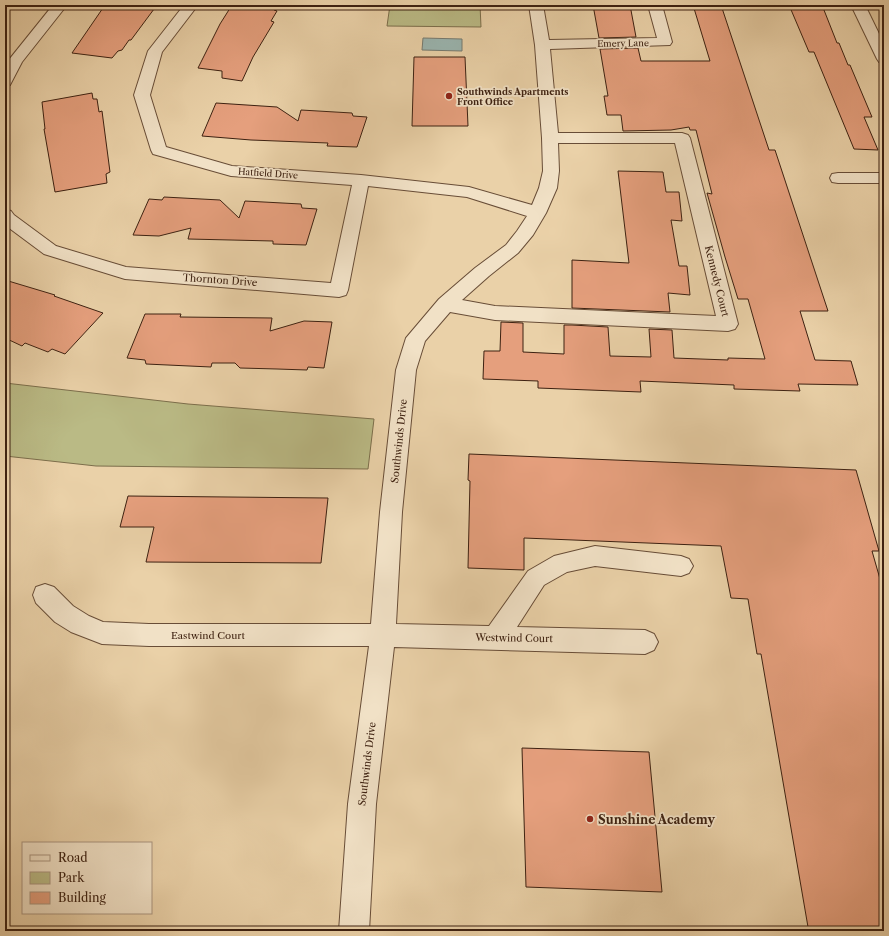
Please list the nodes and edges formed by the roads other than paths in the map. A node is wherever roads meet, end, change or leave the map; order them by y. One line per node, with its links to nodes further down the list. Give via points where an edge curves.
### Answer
1 (60, 5): 8 (street, via 15,61)
2 (191, 5): 12 (street, Hatfield Drive, via 155,51 142,95 159,150 231,170)
3 (536, 5): 6 (street, Southwinds Drive)
4 (655, 5): 6 (street, Emery Lane, via 665,42)
5 (858, 5): 7 (street)
6 (542, 45): 9 (street, Southwinds Drive)
7 (884, 59)
8 (5, 82)
9 (550, 138): 13 (street, Southwinds Drive, via 551,171 548,188); 15 (street, Kennedy Court, via 682,138 728,324 495,313)
10 (838, 178): 11 (street)
11 (884, 178)
12 (361, 180): 13 (street, Hatfield Drive, via 469,192); 14 (street, Thornton Drive, via 339,290 125,273 50,250)
13 (537, 213): 15 (street, Southwinds Drive, via 512,249)
14 (5, 215)
15 (446, 304): 18 (street, Southwinds Drive, via 416,338 406,370 391,512)
16 (681, 566): 19 (street, via 595,556 562,563 536,578)
17 (45, 595): 18 (street, Eastwind Court, via 64,614 102,633)
18 (383, 635): 19 (street, Westwind Court); 21 (street, Southwinds Drive, via 362,804)
19 (495, 638): 20 (street, Westwind Court)
20 (645, 642)
21 (354, 931)

